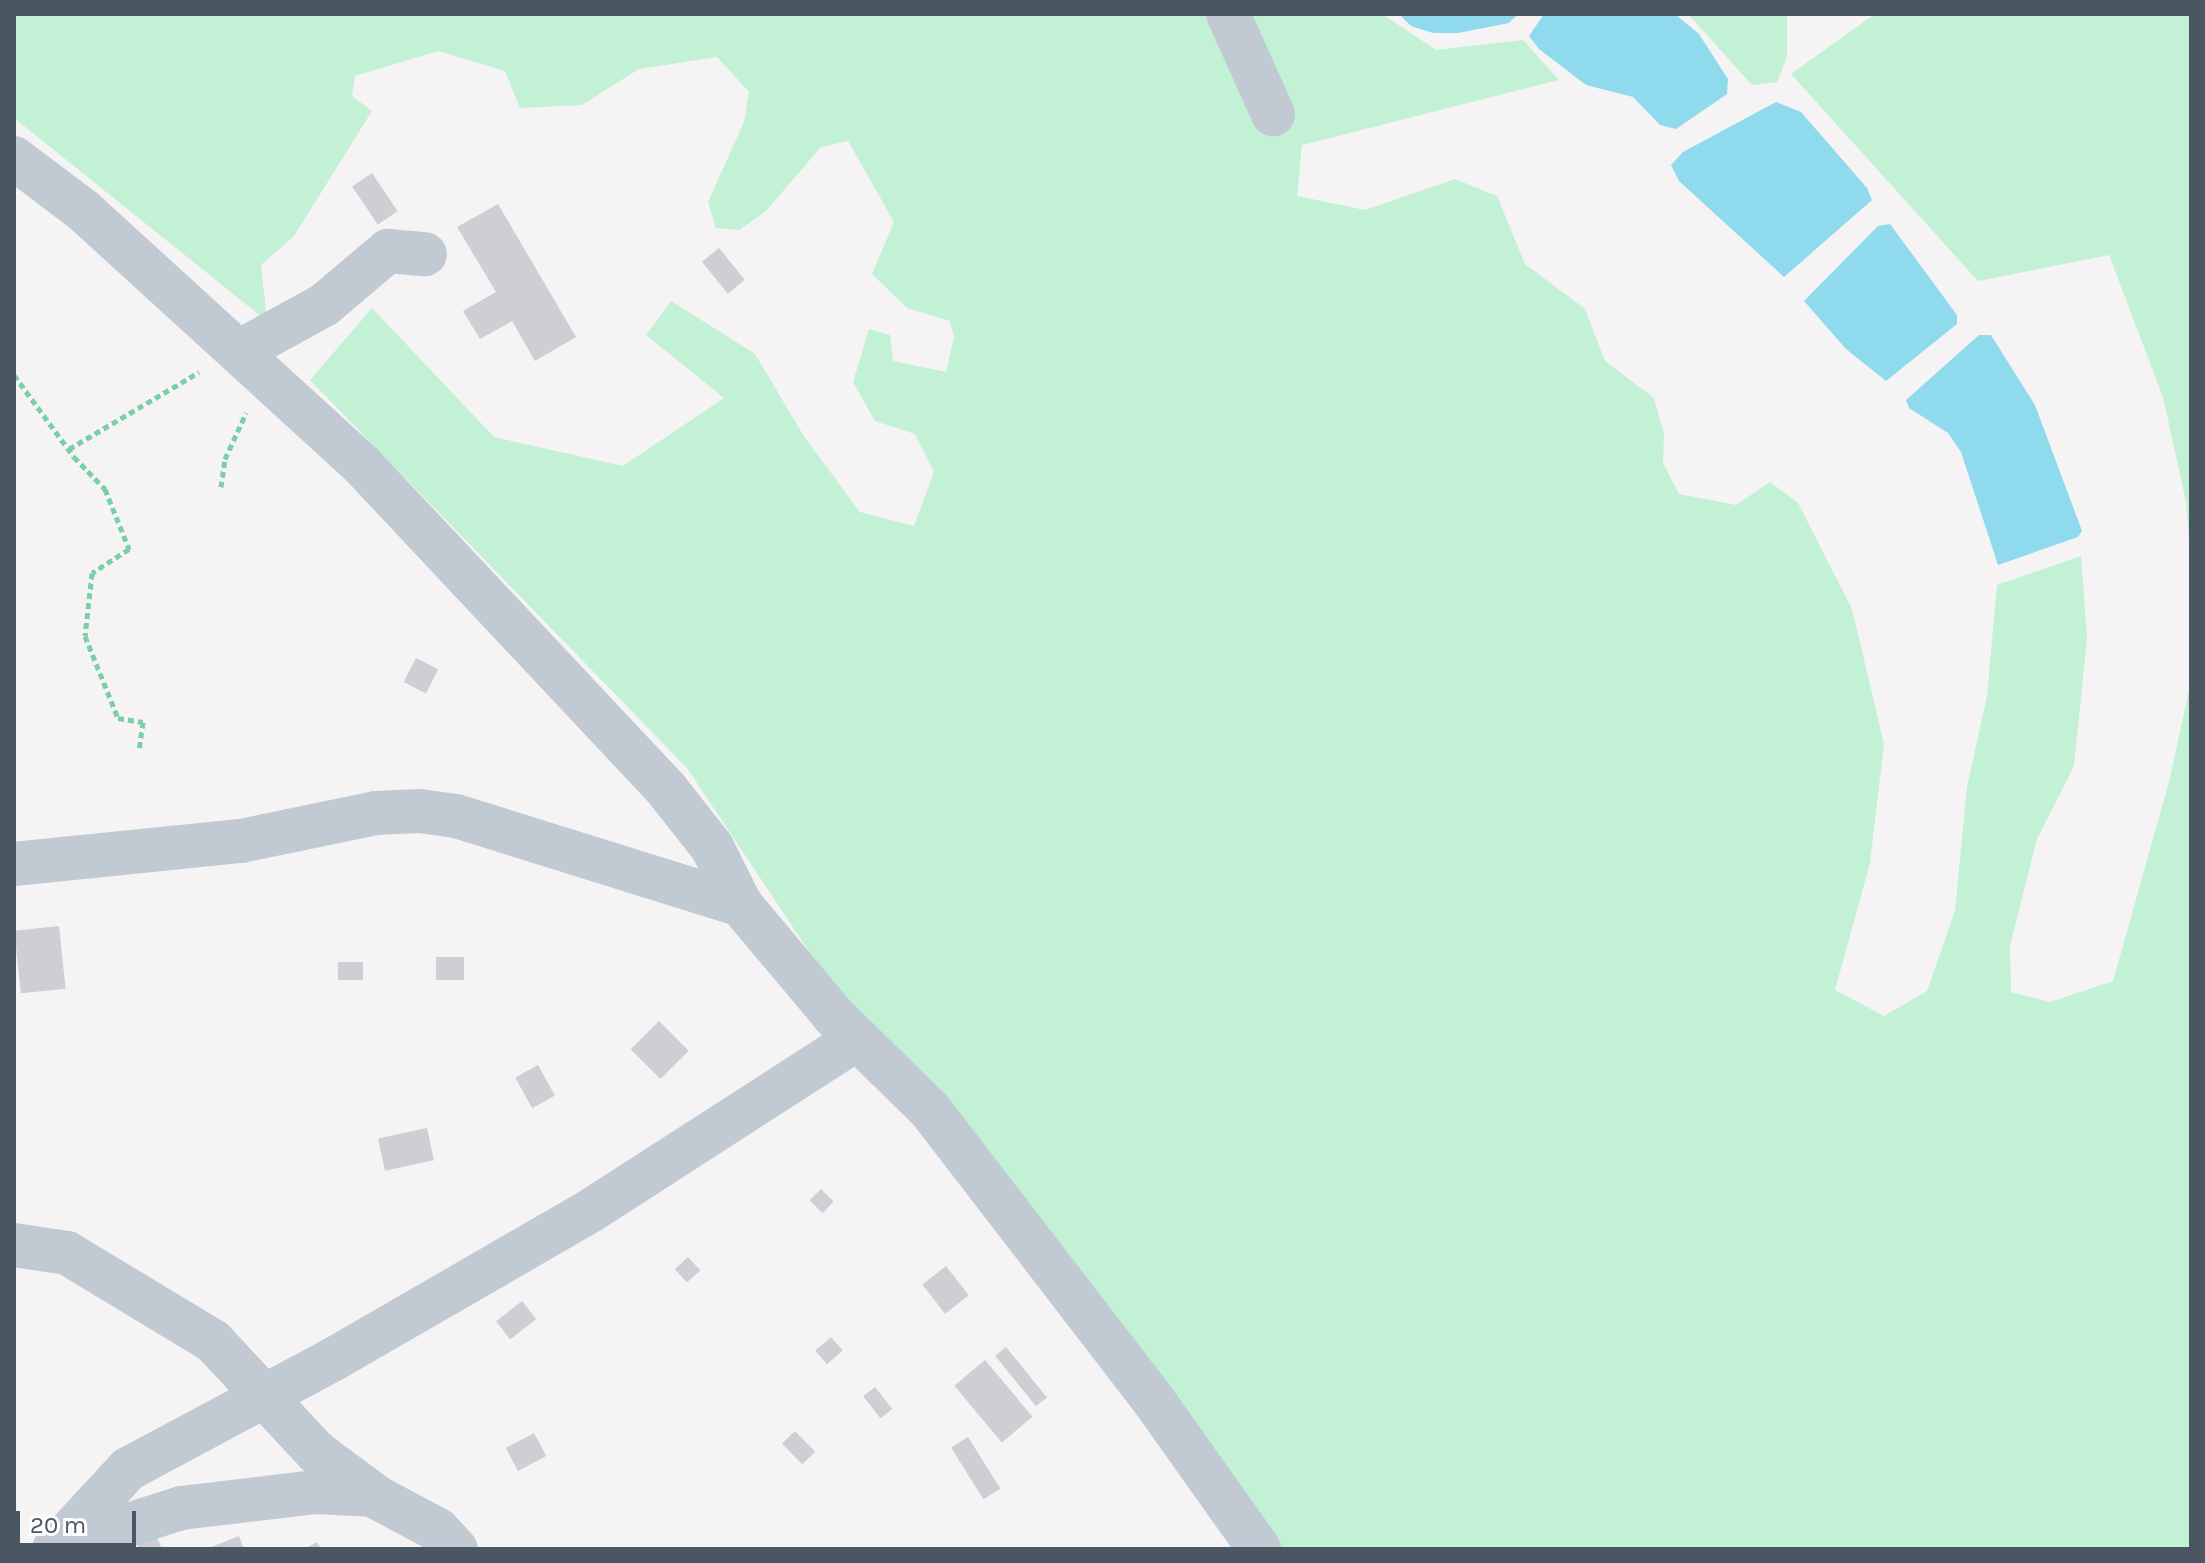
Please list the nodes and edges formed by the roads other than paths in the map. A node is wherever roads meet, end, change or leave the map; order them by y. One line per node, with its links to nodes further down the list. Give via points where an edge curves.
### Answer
1 (1228, 14): 2 (street)
2 (1273, 114)
3 (14, 158): 5 (street, via 84,211)
4 (425, 254): 5 (street, via 388,251)
5 (256, 364): 7 (street, via 374,477 667,790 712,847)
6 (14, 864): 7 (street, via 241,841 376,813 420,811 456,816)
7 (741, 905): 8 (street)
8 (857, 1039): 10 (street, via 590,1211); 14 (street, via 930,1110 1154,1401)
9 (14, 1245): 10 (street, via 67,1253 176,1316 213,1341)
10 (264, 1394): 11 (street, via 316,1452); 12 (street, via 128,1469)
11 (374, 1495): 12 (street, via 316,1492 181,1508); 13 (street, via 438,1530)
12 (56, 1548)
13 (456, 1549)
14 (1259, 1549)

